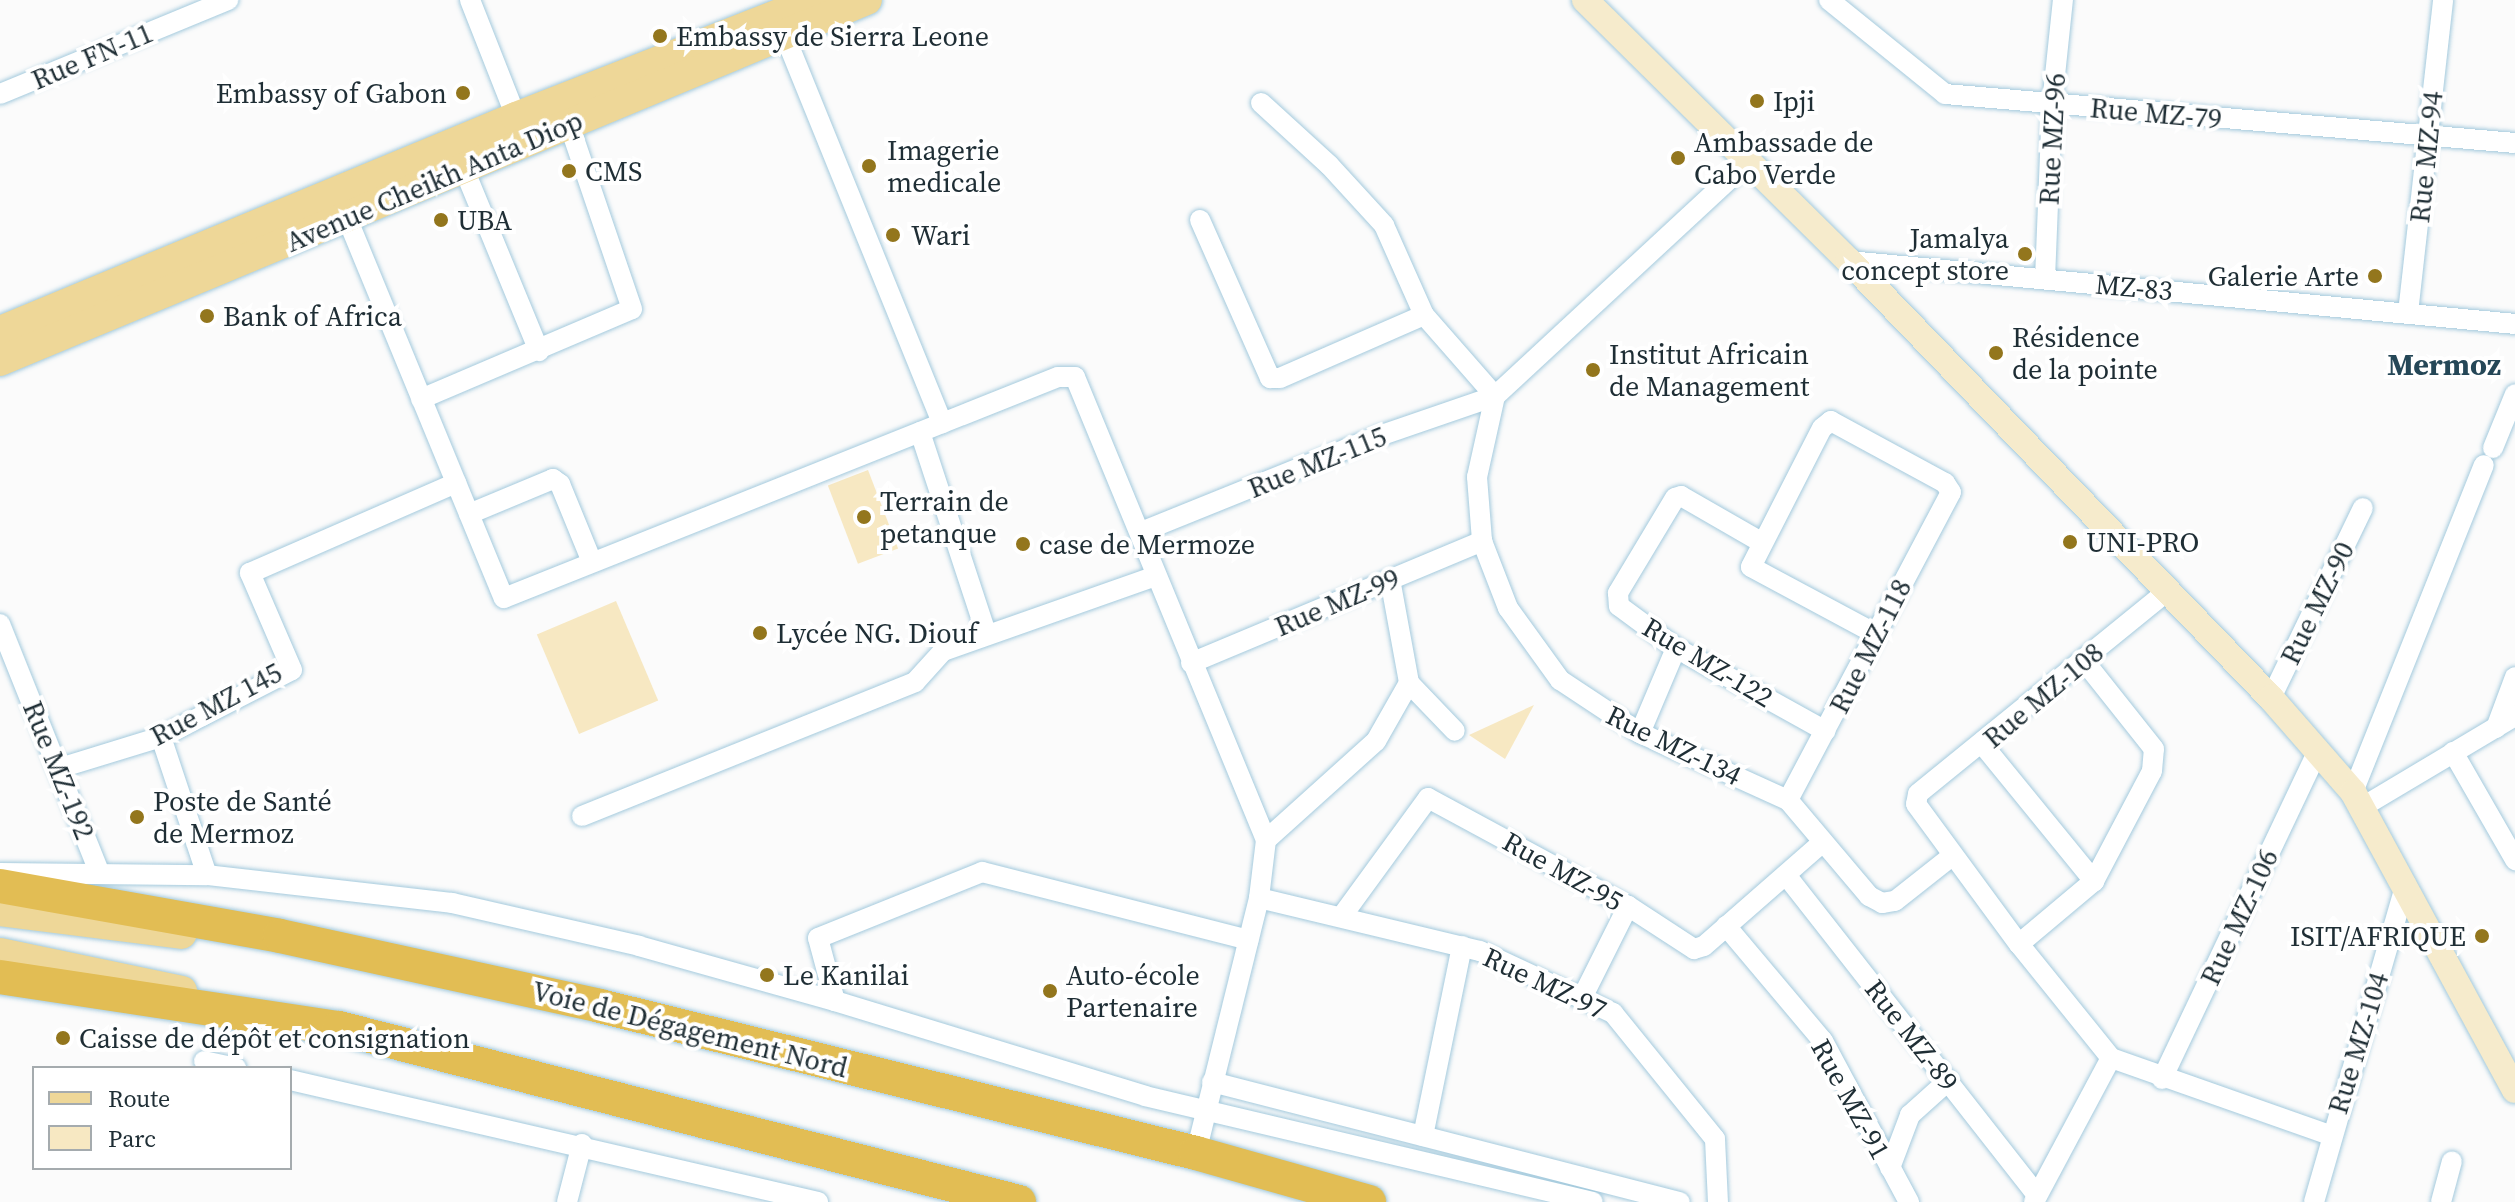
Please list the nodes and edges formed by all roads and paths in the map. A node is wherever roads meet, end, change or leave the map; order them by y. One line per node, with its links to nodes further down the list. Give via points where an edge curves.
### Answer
1 (228, 0): 10 (street, Rue FN-11)
2 (470, 0): 13 (street)
3 (815, 0): 13 (main road, Avenue Cheikh Anta Diop)
4 (867, 0): 9 (main road, Avenue Cheikh Anta Diop)
5 (1585, 0): 17 (street)
6 (1829, 0): 12 (street, Rue MZ-79, via 1945,94)
7 (2063, 0): 12 (street, Rue MZ-96)
8 (2443, 0): 15 (street, Rue MZ-94)
9 (785, 36): 14 (main road, Avenue Cheikh Anta Diop); 32 (street)
10 (0, 94)
11 (1261, 103): 24 (street, via 1384,225)
12 (2052, 104): 15 (street, Rue MZ-79); 22 (street, Rue MZ-96)
13 (516, 117): 26 (main road, Avenue Cheikh Anta Diop)
14 (569, 124): 18 (main road, Avenue Cheikh Anta Diop); 27 (street, via 633,307)
15 (2428, 134): 16 (street, Rue MZ-79); 23 (street, Rue MZ-94)
16 (2515, 143)
17 (1749, 161): 21 (street); 30 (street)
18 (464, 169): 19 (main road, Avenue Cheikh Anta Diop); 27 (street)
19 (347, 218): 28 (main road, Avenue Cheikh Anta Diop); 31 (street)
20 (1200, 220): 24 (street, via 1270,378)
21 (1849, 261): 22 (street, MZ-83); 43 (street)
22 (2045, 279): 23 (street, MZ-83)
23 (2408, 313): 25 (street, MZ-83)
24 (1424, 315): 30 (street)
25 (2515, 324)
26 (0, 331)
27 (539, 351): 31 (street)
28 (0, 361)
29 (2515, 394): 63 (street)
30 (1495, 396): 37 (street, Rue MZ-115, via 1379,436); 38 (street, Rue MZ-134, via 1477,477)
31 (421, 399): 34 (street)
32 (942, 423): 33 (street); 37 (street, via 1067,374 1075,377)
33 (920, 432): 40 (street); 45 (street)
34 (456, 483): 36 (street); 58 (street, Rue MZ 145, via 250,573 292,670)
35 (2363, 508): 52 (street, Rue MZ-90)
36 (469, 514): 40 (street, via 553,479 560,484); 40 (street, via 504,598)
37 (1141, 532): 41 (street)
38 (1482, 541): 42 (street, Rue MZ-99); 57 (street, Rue MZ-134, via 1527,641 1560,680)
39 (1761, 542): 46 (street, via 1751,567); 46 (street, Rue MZ-118, via 1822,428 1831,421 1945,483 1951,492); 47 (street, Rue MZ-122, via 1681,496 1675,498 1617,599 1622,610)
40 (592, 562)
41 (1156, 576): 45 (street); 49 (street)
42 (1390, 579): 49 (street, Rue MZ-99); 51 (street)
43 (2165, 593): 48 (street, Rue MZ-108); 52 (street)
44 (0, 624): 62 (street, Rue MZ-192)
45 (986, 633): 65 (street, via 943,651 915,682)
46 (1876, 634): 56 (street, Rue MZ-118)
47 (1676, 648): 56 (street, Rue MZ-122); 57 (street)
48 (2084, 661): 59 (street, Rue MZ-108); 74 (street, via 2154,749 2152,771)
49 (1191, 663): 66 (street)
50 (2515, 677): 54 (street)
51 (1409, 683): 55 (street); 66 (street, via 1376,741)
52 (2271, 698): 61 (street)
53 (2515, 716): 54 (street)
54 (2496, 728): 60 (street)
55 (1455, 731)
56 (1826, 731): 64 (street, Rue MZ-118)
57 (1640, 733): 64 (street, Rue MZ-134)
58 (161, 737): 62 (street, Rue MZ 145); 72 (street)
59 (1983, 745): 68 (street, Rue MZ-108, via 1918,794 1916,804); 74 (street)
60 (2453, 752): 63 (street); 69 (street)
61 (2316, 754): 63 (street); 94 (street, Rue MZ-106)
62 (60, 768): 70 (street, Rue MZ-192)
63 (2359, 799): 75 (street)
64 (1788, 800): 67 (street, Rue MZ-134)
65 (582, 816)
66 (1266, 840): 77 (street)
67 (1823, 842): 68 (street, Rue MZ-134, via 1869,896 1882,903 1895,901); 73 (street)
68 (1952, 856): 83 (street)
69 (2515, 860)
70 (99, 872): 71 (street); 72 (street)
71 (0, 873)
72 (207, 875): 89 (street, via 452,903 639,946)
73 (1786, 875): 81 (street); 96 (street, Rue MZ-89)
74 (2094, 881): 83 (street)
75 (2406, 884): 98 (street); 100 (street, Rue MZ-104)
76 (0, 886): 86 (highway, via 280,936)
77 (1259, 898): 80 (street, Rue MZ-97); 82 (street)
78 (1628, 906): 80 (street, Rue MZ-95, via 1428,798); 81 (street, Rue MZ-95, via 1694,949); 88 (street)
79 (0, 911): 86 (main road, Voie de Dégagement Nord)
80 (1342, 916): 84 (street, Rue MZ-97)
81 (1726, 926): 105 (street, Rue MZ-91, via 1823,1041)
82 (1248, 940): 89 (street, via 982,872 818,938); 97 (street)
83 (2019, 944): 91 (street)
84 (1462, 946): 88 (street, Rue MZ-97); 101 (street)
85 (0, 953): 90 (main road)
86 (355, 956): 103 (highway, Voie de Dégagement Nord, via 600,1006)
87 (0, 977): 90 (highway)
88 (1583, 996): 113 (street, Rue MZ-97, via 1630,1030 1715,1139)
89 (835, 1001): 99 (street, via 1145,1096)
90 (339, 1028): 109 (highway)
91 (2111, 1058): 94 (street); 106 (street)
92 (204, 1061): 93 (street)
93 (227, 1066)
94 (2162, 1079): 100 (street)
95 (292, 1080): 102 (street)
96 (1949, 1080): 105 (street, via 1910,1115); 106 (street, Rue MZ-89)
97 (1212, 1082): 99 (street); 101 (street)
98 (2515, 1090)
99 (1206, 1109): 103 (street); 111 (street)
100 (2330, 1135): 115 (street, Rue MZ-104)
101 (1423, 1136): 112 (street)
102 (582, 1144): 107 (street); 108 (street)
103 (1196, 1153): 110 (highway, Voie de Dégagement Nord)
104 (2452, 1161): 116 (street)
105 (1890, 1168): 114 (street, Rue MZ-91)
106 (2035, 1199)
107 (567, 1202)
108 (818, 1202)
109 (1019, 1202)
110 (1369, 1202)
111 (1593, 1202)
112 (1680, 1202)
113 (1718, 1202)
114 (1909, 1202)
115 (2314, 1202)
116 (2441, 1202)

